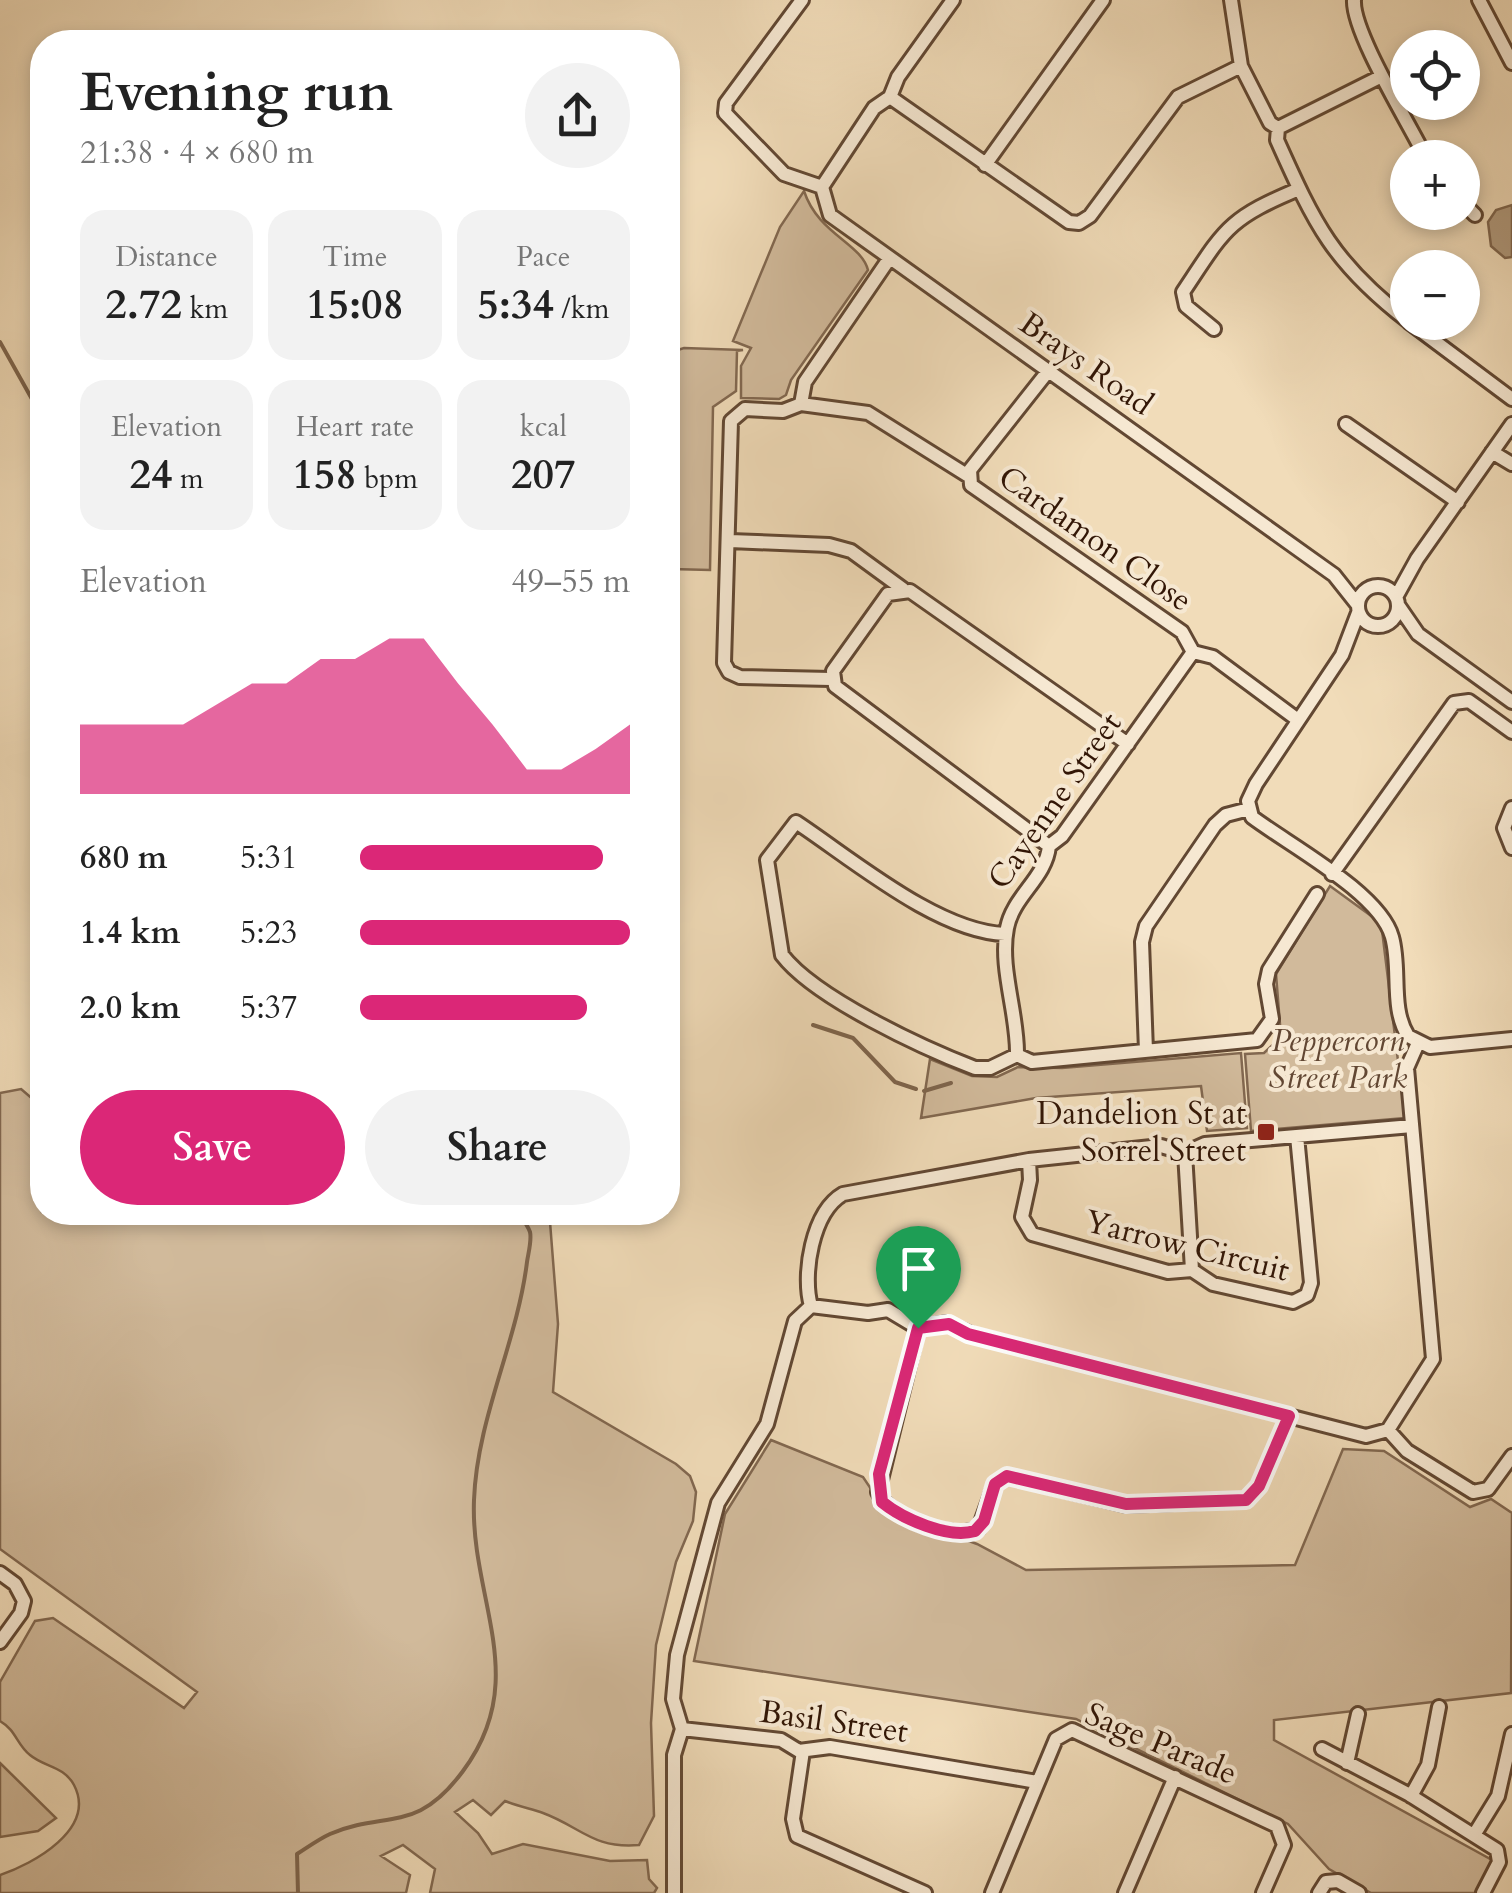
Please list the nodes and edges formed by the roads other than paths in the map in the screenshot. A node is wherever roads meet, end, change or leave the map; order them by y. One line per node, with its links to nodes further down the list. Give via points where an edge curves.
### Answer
1 (802, 0): 14 (street, via 725,113 784,174)
2 (953, 0): 10 (street)
3 (1103, 0): 13 (street)
4 (1231, 0): 8 (street)
5 (1354, 0): 9 (street)
6 (1479, 0): 7 (street)
7 (1512, 64)
8 (1241, 66): 11 (street); 13 (street, via 1178,97 1085,221 1069,222)
9 (1380, 78): 11 (street); 12 (street)
10 (890, 97): 13 (street); 14 (street, via 874,108)
11 (1278, 128): 15 (street, via 1276,140)
12 (1417, 140)
13 (985, 165)
14 (822, 187): 16 (street, Brays Road, via 830,214)
15 (1299, 188): 17 (street, via 1334,255); 18 (street, via 1226,227 1183,292 1186,306)
16 (889, 260): 20 (street, Brays Road); 22 (street, via 804,382)
17 (1390, 308)
18 (1214, 329)
19 (1432, 340): 21 (street)
20 (1049, 370): 27 (street, Cardamon Close); 31 (street, Brays Road)
21 (1512, 399)
22 (801, 404): 27 (street, via 868,413); 29 (street, via 784,411 744,410 730,421)
23 (1346, 424): 28 (street)
24 (1512, 424): 25 (street)
25 (1492, 452): 26 (street); 28 (street)
26 (1512, 464)
27 (970, 477): 38 (street, Cardamon Close, via 971,484 1182,632)
28 (1458, 502): 30 (street)
29 (730, 541): 33 (street, via 830,545 851,551); 40 (street, via 724,664 729,672)
30 (1417, 558): 32 (street); 34 (street)
31 (1334, 575): 32 (street, Brays Road); 35 (street, Brays Road)
32 (1376, 586): 34 (street); 35 (street, via 1362,593)
33 (903, 590): 40 (street, via 888,594); 44 (street)
34 (1397, 601): 36 (street, via 1394,619); 37 (street)
35 (1358, 609): 36 (street, via 1367,624); 39 (street)
36 (1382, 626): 37 (street); 39 (street)
37 (1418, 634): 41 (street)
38 (1192, 652): 42 (street, Cardamon Close, via 1212,657); 44 (street, Cayenne Street)
39 (1342, 655): 42 (street)
40 (831, 679): 47 (street)
41 (1512, 702)
42 (1298, 720): 46 (street, via 1256,784)
43 (1512, 732): 49 (street, via 1469,701 1454,703)
44 (1128, 744): 47 (street, Cayenne Street)
45 (1512, 808): 48 (street, via 1504,828)
46 (1249, 809): 49 (street); 54 (street, via 1216,825 1146,926)
47 (1049, 846): 51 (street, Cayenne Street, via 1048,861 1011,909)
48 (1512, 848)
49 (1332, 874): 53 (street, via 1380,912 1392,937 1402,1025)
50 (1317, 894): 54 (street, via 1270,970 1272,1019 1265,1034)
51 (1005, 934): 55 (street, Cayenne Street); 55 (street, via 986,934 944,916 796,822 766,860 782,956 791,967 858,1011 959,1061 990,1068)
52 (1512, 1039): 53 (street)
53 (1418, 1044): 56 (street, via 1407,1068)
54 (1146, 1051): 55 (street, via 1032,1062)
55 (1016, 1055)
56 (1412, 1126): 57 (street); 64 (street, via 1433,1359)
57 (1297, 1136): 58 (street, via 1205,1144); 60 (street, Yarrow Circuit, via 1307,1295 1285,1302 1213,1284)
58 (1185, 1153): 59 (street, via 1161,1146); 60 (street)
59 (1029, 1160): 60 (street, Yarrow Circuit, via 1022,1217 1029,1233 1168,1272); 61 (street, via 838,1197 824,1212 806,1278)
60 (1192, 1270)
61 (811, 1306): 62 (street, via 888,1310); 70 (street, via 795,1321 767,1424 714,1514 676,1665 674,1704)
62 (918, 1328): 63 (street, via 949,1324); 63 (street, via 878,1492 898,1513 952,1531 978,1528 995,1484 1007,1476 1126,1504 1246,1500 1259,1486)
63 (1289, 1416): 64 (street, via 1366,1436)
64 (1388, 1430): 65 (street, via 1465,1490 1479,1493)
65 (1512, 1456)
66 (0, 1573): 67 (street, via 24,1601)
67 (0, 1642)
68 (1439, 1707): 77 (street, via 1428,1766)
69 (1358, 1714): 74 (street)
70 (682, 1729): 73 (street, Basil Street, via 781,1740); 79 (street, via 674,1755)
71 (1512, 1740): 78 (street, via 1498,1796)
72 (1322, 1749): 74 (street)
73 (803, 1752): 76 (street, Basil Street, via 830,1747); 80 (street, via 793,1820 797,1836)
74 (1348, 1763): 77 (street)
75 (1175, 1777): 76 (street, Sage Parade, via 1068,1730 1056,1739); 82 (street); 83 (street, Sage Parade, via 1280,1829 1284,1845)
76 (1038, 1782): 81 (street, Sage Parade)
77 (1411, 1796): 78 (street)
78 (1474, 1835): 86 (street, via 1500,1855)
79 (674, 1893)
80 (924, 1893)
81 (992, 1893)
82 (1125, 1893)
83 (1263, 1893)
84 (1320, 1893): 85 (street, via 1335,1880)
85 (1360, 1893)
86 (1483, 1893)

